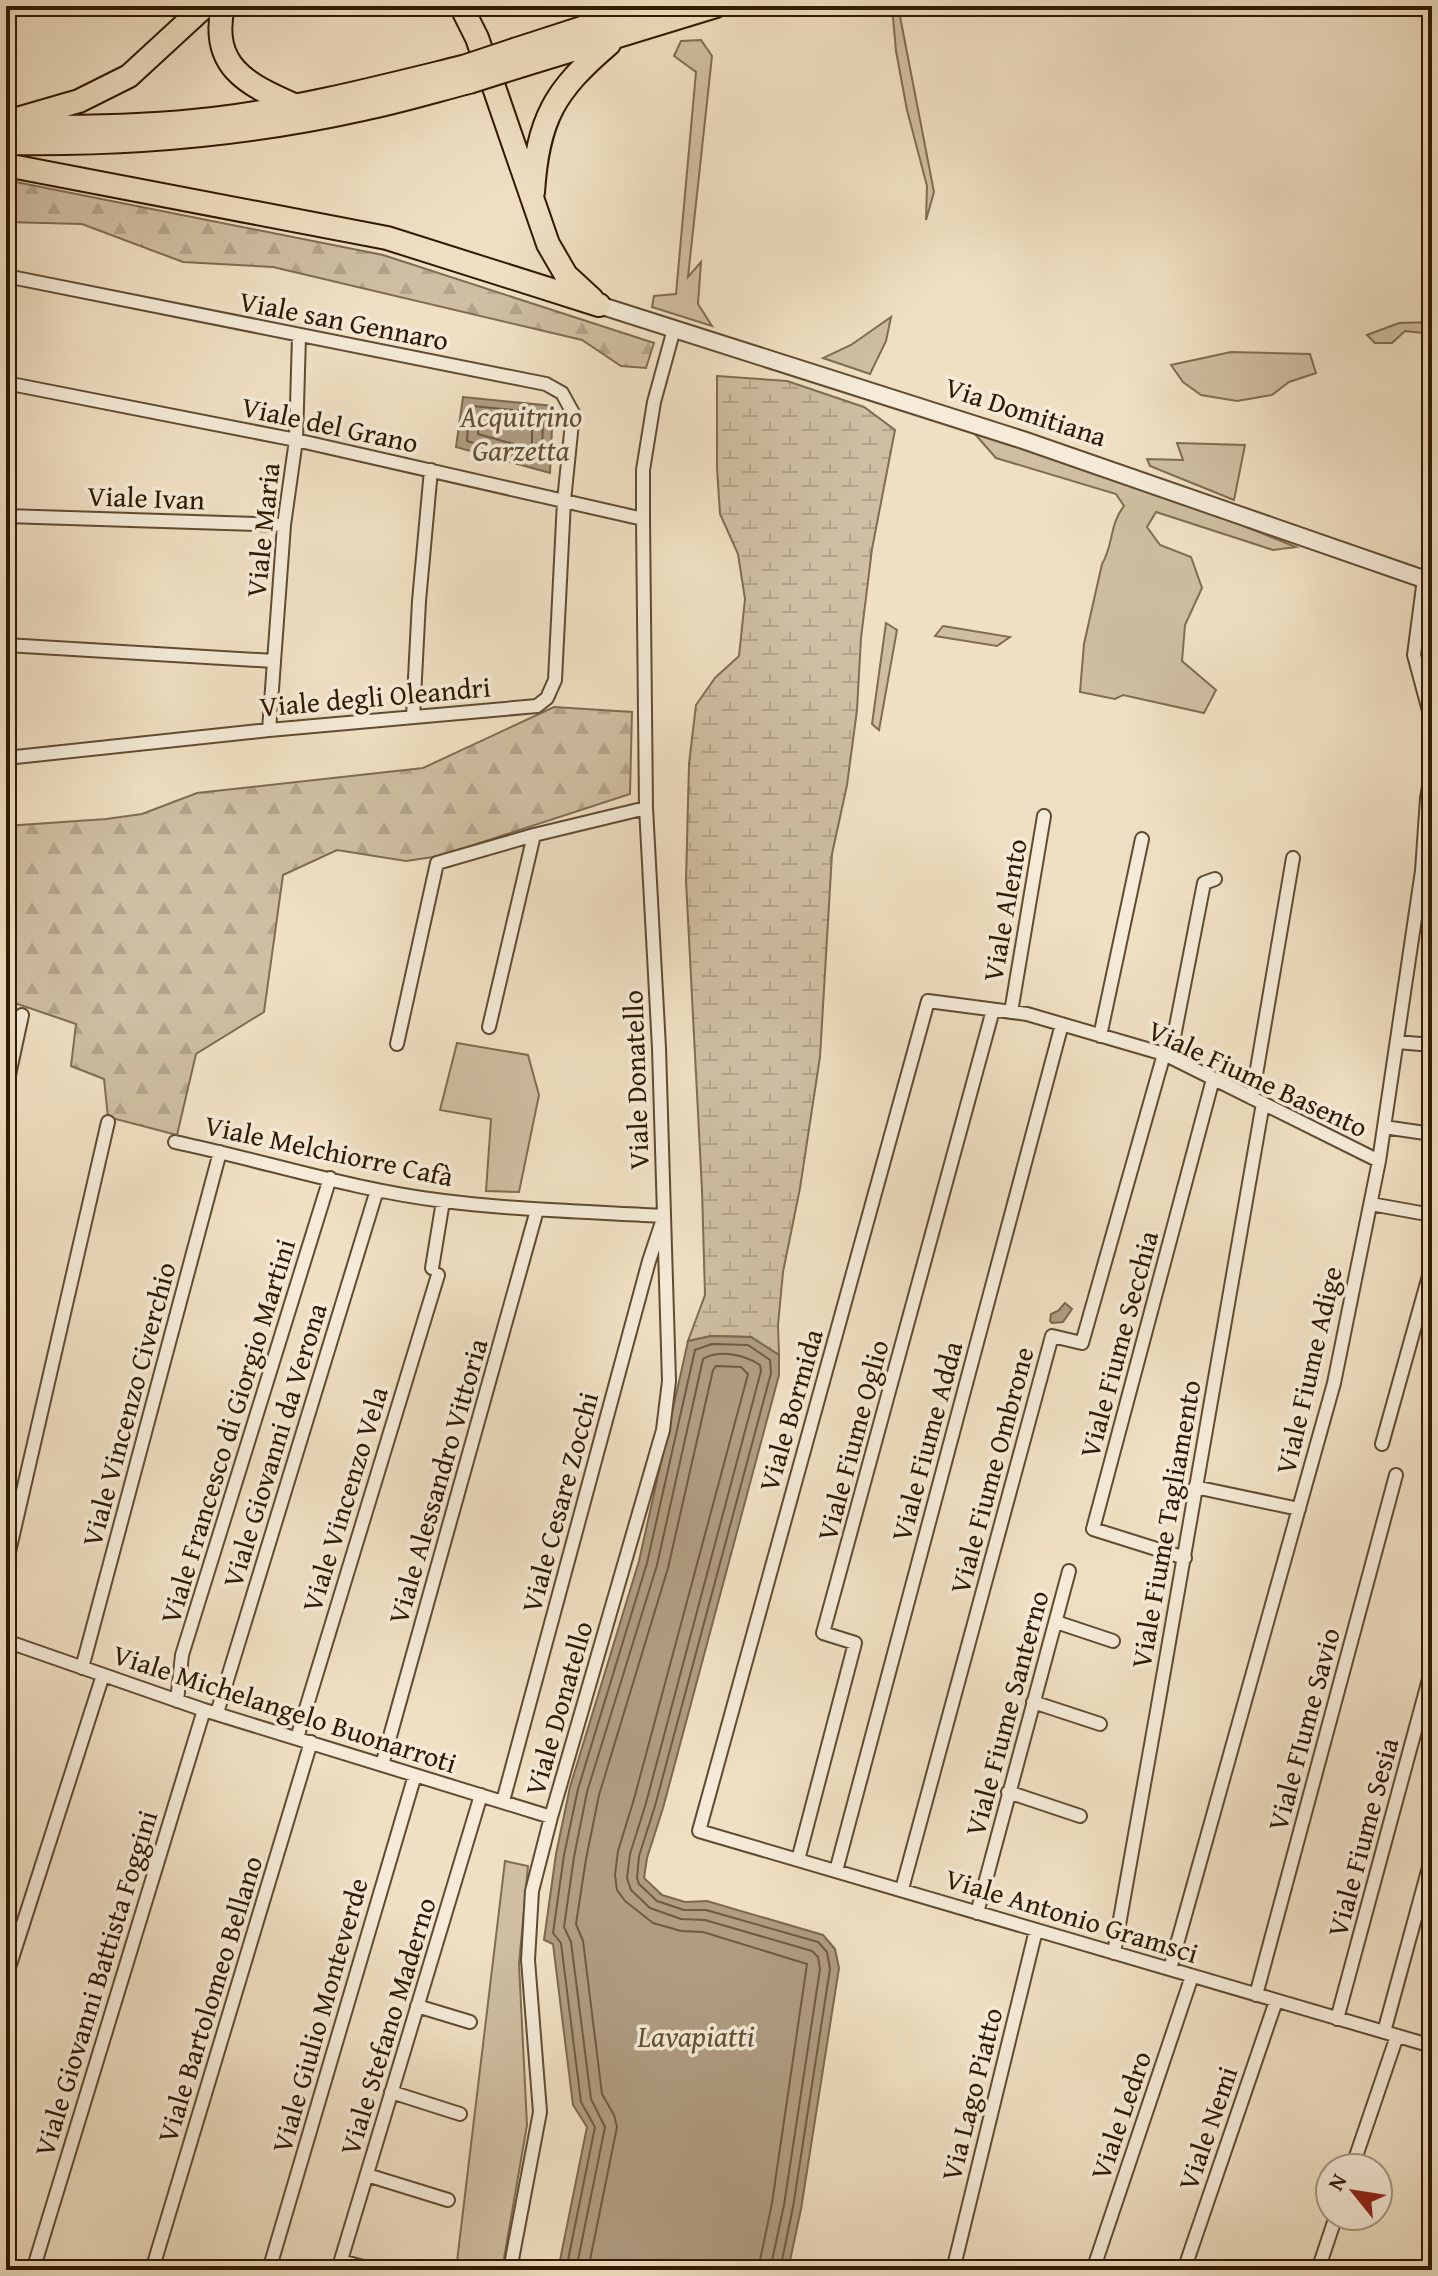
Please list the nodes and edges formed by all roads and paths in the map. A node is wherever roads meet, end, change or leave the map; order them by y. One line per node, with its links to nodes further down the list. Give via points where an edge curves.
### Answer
1 (205, 6): 10 (highway, via 129,76 79,101)
2 (223, 6): 9 (highway, via 219,26 232,69)
3 (461, 6): 13 (highway, via 477,38)
4 (650, 6): 7 (highway)
5 (716, 6): 6 (highway)
6 (615, 39): 7 (highway); 13 (highway, via 560,92 542,129)
7 (520, 57): 8 (highway, bridge)
8 (466, 74): 9 (highway); 11 (highway, via 363,109 290,123 116,142)
9 (294, 105): 10 (highway, via 213,119 67,128)
10 (6, 124)
11 (6, 143)
12 (6, 165): 15 (highway, via 387,238)
13 (533, 205): 15 (highway, via 566,275)
14 (6, 276): 17 (street, Viale san Gennaro)
15 (599, 305): 16 (street, Via Domitiana)
16 (674, 329): 23 (street, Viale Donatello, via 643,470); 25 (street, Via Domitiana, via 1023,440)
17 (299, 336): 19 (street, Viale Maria); 21 (street, Viale san Gennaro, via 546,384 562,393 573,413)
18 (6, 383): 19 (street, Viale del Grano)
19 (296, 440): 20 (street, Viale del Grano); 24 (street, Viale Maria)
20 (431, 470): 21 (street, Viale del Grano); 28 (street)
21 (564, 501): 23 (street, Viale del Grano); 28 (street, Viale degli Oleandri, via 555,680 547,698 537,706)
22 (6, 516): 24 (street, Viale Ivan)
23 (643, 519): 34 (street, Viale Donatello)
24 (284, 525): 27 (street, Viale Maria)
25 (1428, 580): 29 (street, via 1414,655)
26 (6, 645): 27 (street)
27 (274, 661): 30 (street, Viale Maria)
28 (413, 717): 30 (street, Viale degli Oleandri)
29 (1432, 722)
30 (269, 730): 31 (street, Viale degli Oleandri)
31 (6, 758)
32 (1432, 770): 33 (street, Viale Fiume Adige)
33 (1430, 798): 39 (street, Viale Fiume Adige)
34 (646, 808): 36 (street); 67 (street, Viale Donatello)
35 (1044, 816): 43 (street, Viale Alento)
36 (534, 835): 46 (street); 49 (street, via 437,863)
37 (1142, 839): 47 (street)
38 (1293, 858): 54 (street, Viale Fiume Tagliamento)
39 (1427, 872): 48 (street, Viale Fiume Adige)
40 (1215, 879): 51 (street, via 1204,883)
41 (928, 1001): 42 (street, Viale Fiume Basento); 96 (street, Viale Bormida)
42 (993, 1010): 43 (street, Viale Fiume Basento); 98 (street, Viale Fiume Oglio, via 823,1633 855,1643)
43 (1011, 1012): 45 (street, Viale Fiume Basento)
44 (22, 1015): 53 (street)
45 (1062, 1024): 47 (street, Viale Fiume Basento); 99 (street, Viale Fiume Adda)
46 (489, 1027)
47 (1100, 1036): 51 (street, Viale Fiume Basento)
48 (1397, 1042): 50 (street); 56 (street, Viale Fiume Adige)
49 (397, 1044)
50 (1432, 1045)
51 (1167, 1056): 52 (street, Viale Fiume Basento); 100 (street, Viale Fiume Ombrone, via 1082,1343 1052,1336)
52 (1213, 1079): 54 (street, Viale Fiume Basento); 73 (street, Viale Fiume Secchia, via 1093,1529)
53 (6, 1089)
54 (1258, 1101): 60 (street, Viale Fiume Basento); 71 (street, Viale Fiume Tagliamento)
55 (108, 1122): 74 (street)
56 (1384, 1127): 57 (street); 60 (street, Viale Fiume Adige)
57 (1432, 1134)
58 (175, 1142): 59 (street, Viale Melchiorre Cafà)
59 (220, 1152): 61 (street, Viale Melchiorre Cafà); 80 (street, Viale Vincenzo Civerchio)
60 (1379, 1161): 64 (street, Viale Fiume Adige)
61 (330, 1178): 62 (street, Viale Melchiorre Cafà); 83 (street, Viale Francesco di Giorgio Martini, via 182,1655)
62 (377, 1190): 63 (street, Viale Melchiorre Cafà); 85 (street, Viale Giovanni da Verona)
63 (443, 1201): 65 (street, Viale Melchiorre Cafà); 87 (street, Viale Vincenzo Vela, via 435,1271)
64 (1371, 1204): 66 (street); 72 (street, Viale Fiume Adige, via 1334,1383)
65 (537, 1210): 67 (street, Viale Melchiorre Cafà); 89 (street, Viale Alessandro Vittoria)
66 (1432, 1215)
67 (664, 1216): 93 (street, Viale Cesare Zocchi); 95 (street, Viale Donatello, via 669,1381 663,1430)
68 (1432, 1265): 69 (street)
69 (1382, 1444)
70 (1396, 1475): 107 (street, Viale FIume Savio)
71 (1195, 1487): 72 (street); 73 (street, Viale Fiume Tagliamento)
72 (1299, 1509): 104 (street, Viale Fiume Adige)
73 (1185, 1558): 103 (street, Viale Fiume Tagliamento)
74 (6, 1565)
75 (1069, 1571): 76 (street, Viale Fiume Santerno)
76 (1056, 1622): 77 (street); 84 (street, Viale Fiume Santerno)
77 (1113, 1641)
78 (9, 1642): 79 (street); 80 (street, Viale Michelangelo Buonarroti)
79 (6, 1663)
80 (82, 1668): 82 (street, Viale Michelangelo Buonarroti)
81 (1432, 1668): 110 (street, Viale Fiume Sesia)
82 (103, 1675): 83 (street, Viale Michelangelo Buonarroti); 106 (street)
83 (177, 1701): 85 (street, Viale Michelangelo Buonarroti)
84 (1033, 1702): 86 (street); 91 (street, Viale Fiume Santerno)
85 (211, 1712): 87 (street, Viale Michelangelo Buonarroti); 121 (street, Viale Giovanni Battista Foggini)
86 (1100, 1724)
87 (297, 1738): 88 (street, Viale Michelangelo Buonarroti)
88 (311, 1742): 89 (street, Viale Michelangelo Buonarroti); 122 (street, Viale Bartolomeo Bellano)
89 (382, 1765): 90 (street, Viale Michelangelo Buonarroti)
90 (415, 1775): 92 (street, Viale Michelangelo Buonarroti); 123 (street, Viale Giulio Monteverde)
91 (1008, 1792): 94 (street); 101 (street, Viale Fiume Santerno)
92 (481, 1795): 93 (street, Viale Michelangelo Buonarroti); 109 (street, Viale Stefano Maderno)
93 (503, 1801): 95 (street, Viale Michelangelo Buonarroti)
94 (1080, 1816)
95 (551, 1817): 125 (street, Viale Donatello, via 532,1891 528,1960 540,2112)
96 (699, 1831): 98 (street, Viale Antonio Gramsci)
97 (1432, 1856): 112 (street)
98 (798, 1860): 99 (street, Viale Antonio Gramsci)
99 (836, 1871): 100 (street, Viale Antonio Gramsci)
100 (902, 1889): 101 (street, Viale Antonio Gramsci)
101 (977, 1913): 102 (street, Viale Antonio Gramsci)
102 (1036, 1930): 103 (street, Viale Antonio Gramsci); 126 (street, Via Lago Piatto)
103 (1114, 1953): 104 (street, Viale Antonio Gramsci)
104 (1170, 1969): 105 (street, Viale Antonio Gramsci)
105 (1192, 1976): 107 (street, Viale Antonio Gramsci); 127 (street, Viale Ledro)
106 (6, 1977)
107 (1256, 1995): 108 (street, Viale Antonio Gramsci)
108 (1276, 2001): 110 (street, Viale Antonio Gramsci); 128 (street, Viale Nemi)
109 (417, 2006): 111 (street); 114 (street, Viale Stefano Maderno)
110 (1337, 2019): 112 (street, Viale Antonio Gramsci)
111 (470, 2022)
112 (1390, 2034): 113 (street, Viale Antonio Gramsci); 116 (street)
113 (1432, 2046)
114 (391, 2092): 115 (street); 117 (street, Viale Stefano Maderno)
115 (460, 2114)
116 (1357, 2152)
117 (367, 2175): 118 (street); 120 (street, Viale Stefano Maderno)
118 (448, 2200)
119 (1331, 2232): 129 (street)
120 (340, 2265): 124 (street)
121 (33, 2270)
122 (152, 2270)
123 (269, 2270)
124 (374, 2270)
125 (510, 2270)
126 (953, 2270)
127 (1093, 2270)
128 (1184, 2270)
129 (1318, 2270)

